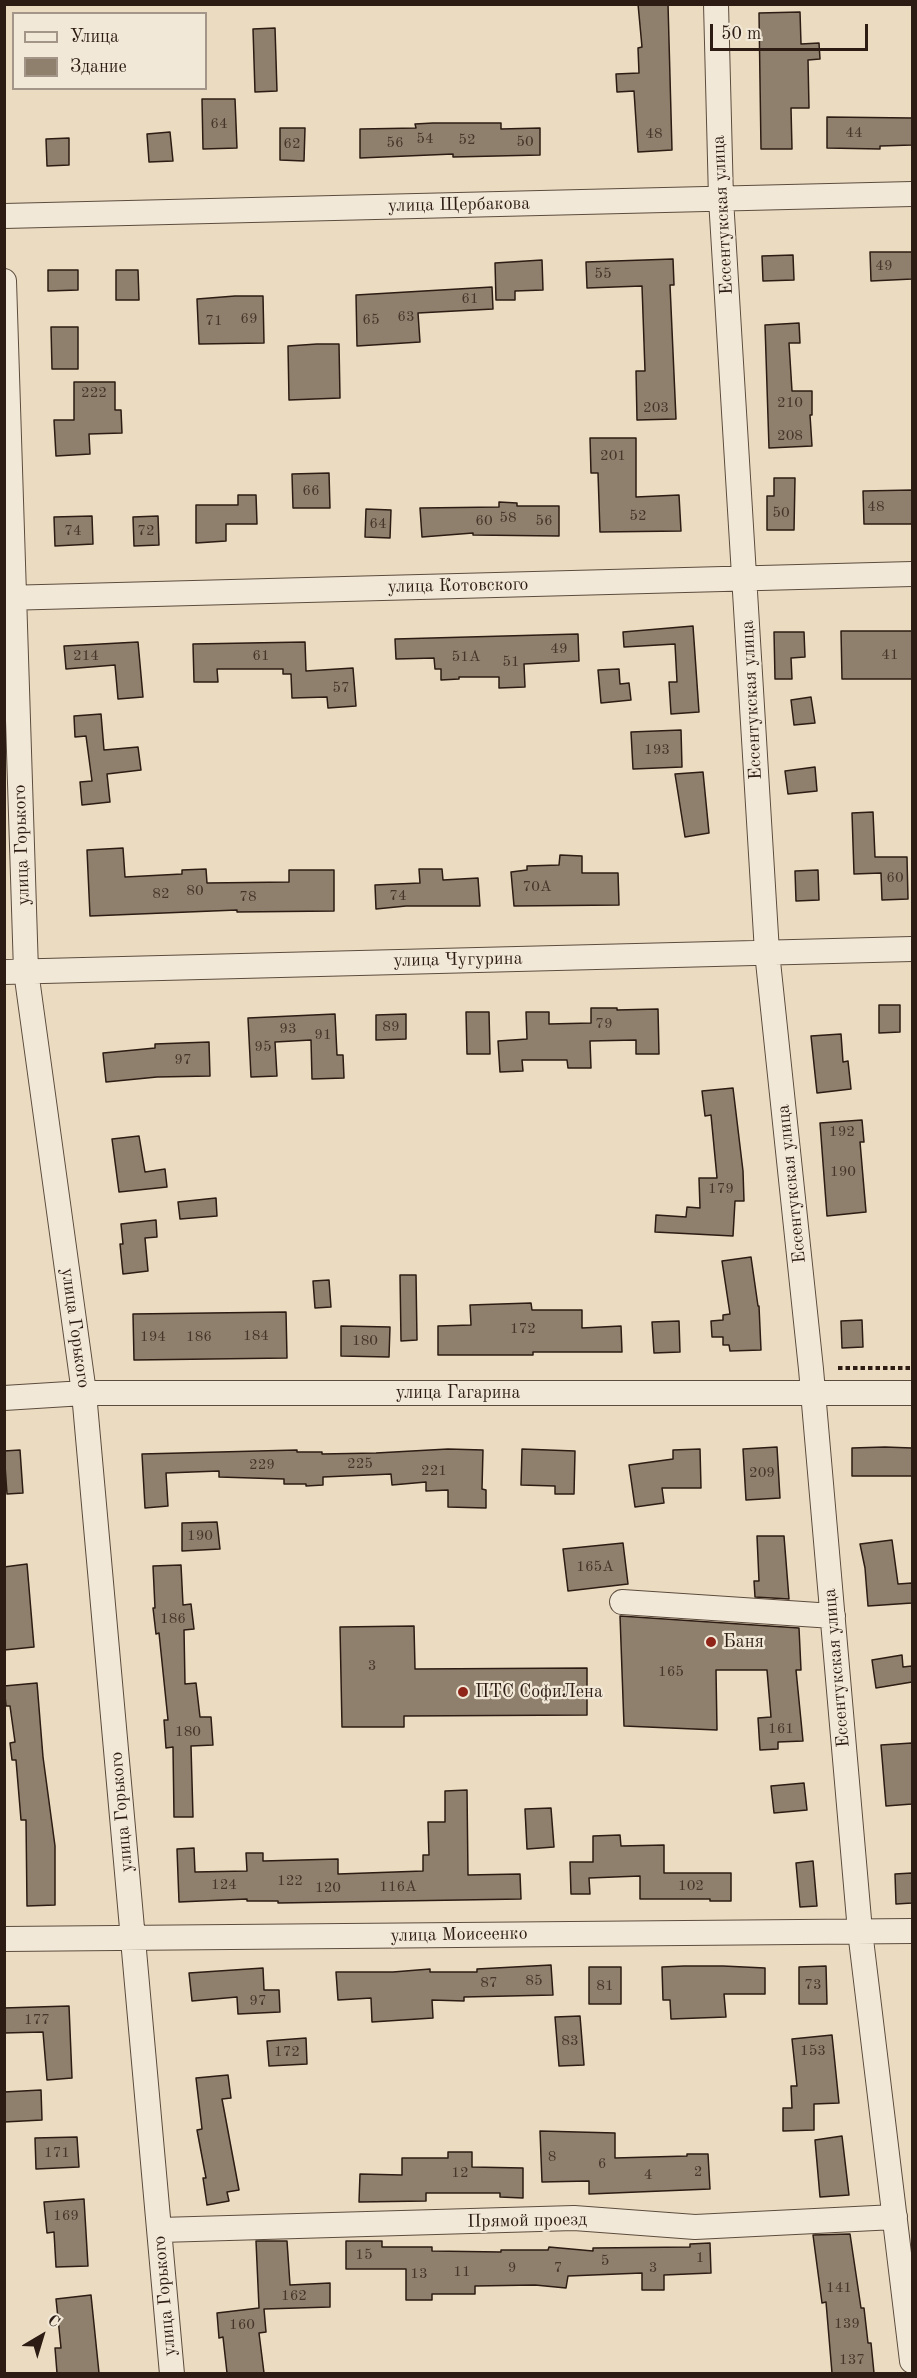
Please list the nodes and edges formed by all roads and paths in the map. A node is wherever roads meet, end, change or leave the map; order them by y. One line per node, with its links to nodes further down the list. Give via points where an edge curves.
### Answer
1 (716, 4): 3 (street, Ессентукская улица)
2 (912, 194): 3 (street, улица Щербакова)
3 (721, 199): 4 (street, улица Щербакова); 7 (street, Ессентукская улица)
4 (4, 216)
5 (4, 281): 8 (street, улица Горького)
6 (912, 574): 7 (street, улица Котовского)
7 (744, 579): 8 (street, улица Котовского); 10 (street, Ессентукская улица)
8 (10, 597): 11 (street, улица Горького)
9 (912, 949): 10 (street, улица Чугурина)
10 (767, 952): 11 (street, улица Чугурина); 14 (street, Ессентукская улица)
11 (15, 971): 12 (street, улица Горького)
12 (84, 1393): 14 (street, улица Гагарина); 15 (street, улица Гагарина); 20 (street, улица Горького)
13 (912, 1393): 14 (street, улица Гагарина)
14 (813, 1394): 17 (street, Ессентукская улица)
15 (4, 1398)
16 (622, 1602): 17 (street)
17 (833, 1616): 18 (street, Ессентукская улица)
18 (860, 1931): 19 (street, улица Моисеенко); 20 (street, улица Моисеенко); 22 (street, Ессентукская улица)
19 (912, 1931)
20 (133, 1938): 21 (street, улица Моисеенко); 23 (street, улица Горького)
21 (4, 1939)
22 (895, 2217): 23 (street, Прямой проезд, via 695,2227 574,2218); 24 (street, Ессентукская улица)
23 (159, 2230): 25 (street, улица Горького)
24 (912, 2361)
25 (172, 2373)

